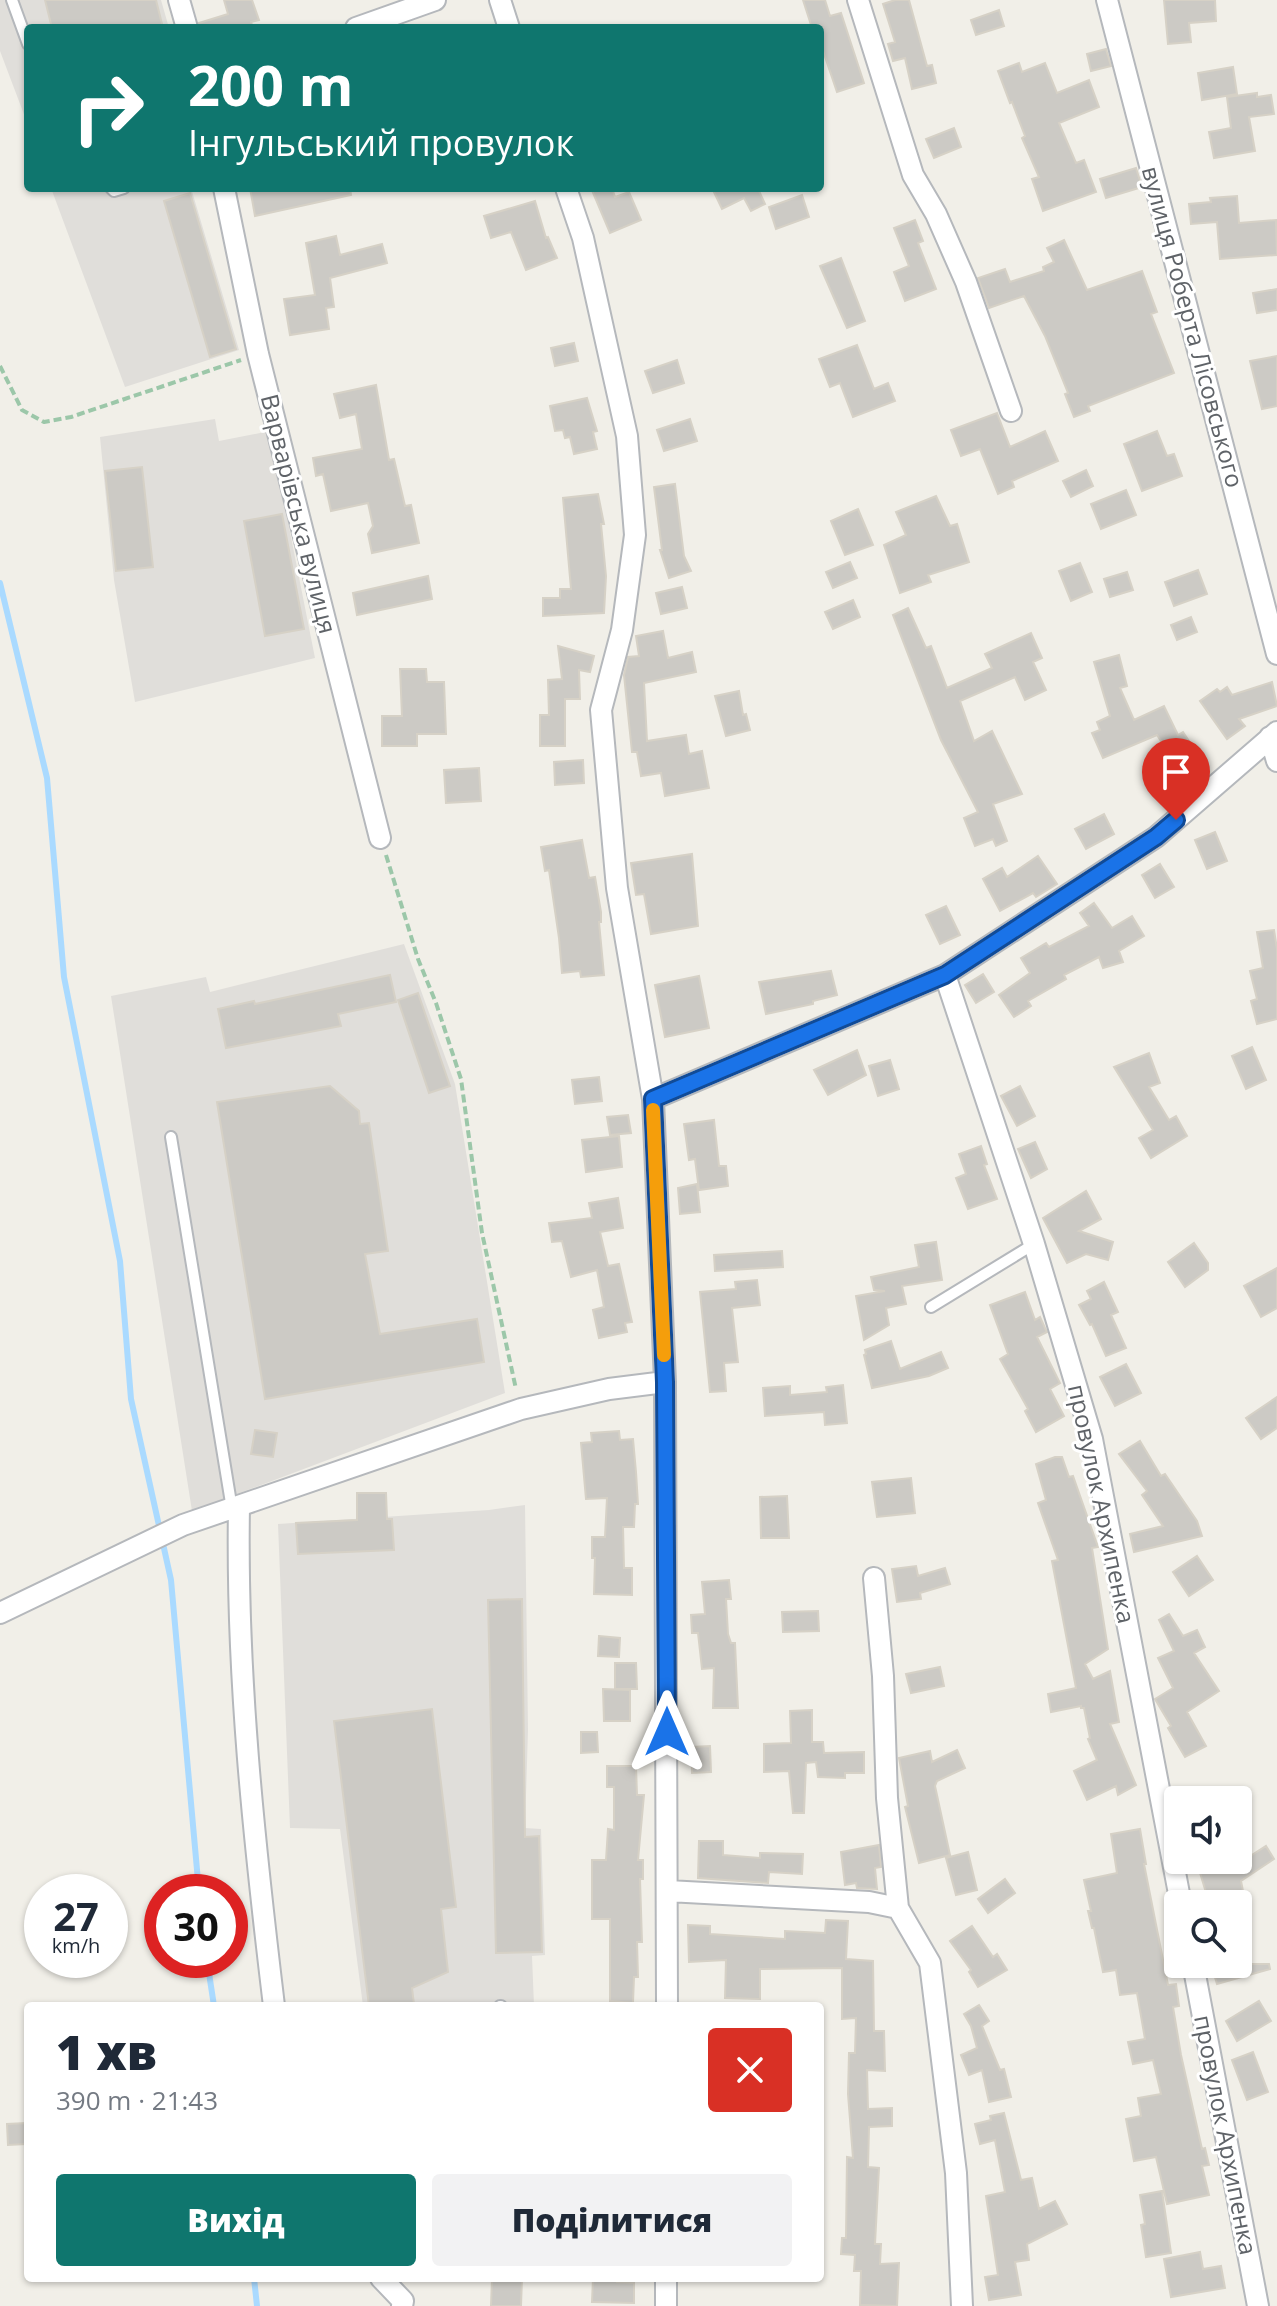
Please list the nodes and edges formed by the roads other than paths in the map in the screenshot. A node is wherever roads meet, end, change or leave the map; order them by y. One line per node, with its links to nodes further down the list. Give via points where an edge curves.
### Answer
1 (12, 0): 10 (lane)
2 (179, 0): 7 (street)
3 (435, 0): 8 (street)
4 (500, 0): 9 (street)
5 (858, 0): 13 (street, via 913,175 966,282)
6 (1107, 0): 14 (street, вулиця Роберта Лісовського)
7 (186, 24)
8 (367, 24)
9 (508, 24)
10 (24, 33)
11 (225, 192): 17 (street, Варварівська вулиця, via 258,354)
12 (567, 192): 19 (street, via 583,238 627,436 635,535 622,630 601,710 617,888)
13 (1011, 411)
14 (1277, 654)
15 (1273, 734): 16 (street); 18 (street, via 1156,837)
16 (1277, 761)
17 (380, 838)
18 (945, 975): 19 (street); 21 (street, провулок Архипенка)
19 (653, 1099): 23 (street)
20 (171, 1137): 24 (lane)
21 (1034, 1244): 22 (lane); 27 (street, провулок Архипенка, via 1092,1439)
22 (931, 1307)
23 (665, 1382): 24 (street, via 521,1409); 28 (street)
24 (235, 1508): 26 (street, via 183,1525); 31 (street, via 252,1825)
25 (874, 1578): 29 (street)
26 (0, 1613)
27 (1178, 1890)
28 (668, 1891): 29 (street); 32 (street)
29 (898, 1908): 37 (street, via 930,1963 956,2173)
30 (1196, 1978): 38 (street, провулок Архипенка)
31 (274, 2002)
32 (667, 2002)
33 (385, 2282): 35 (street)
34 (666, 2282): 36 (street)
35 (402, 2306)
36 (666, 2306)
37 (962, 2306)
38 (1258, 2306)

